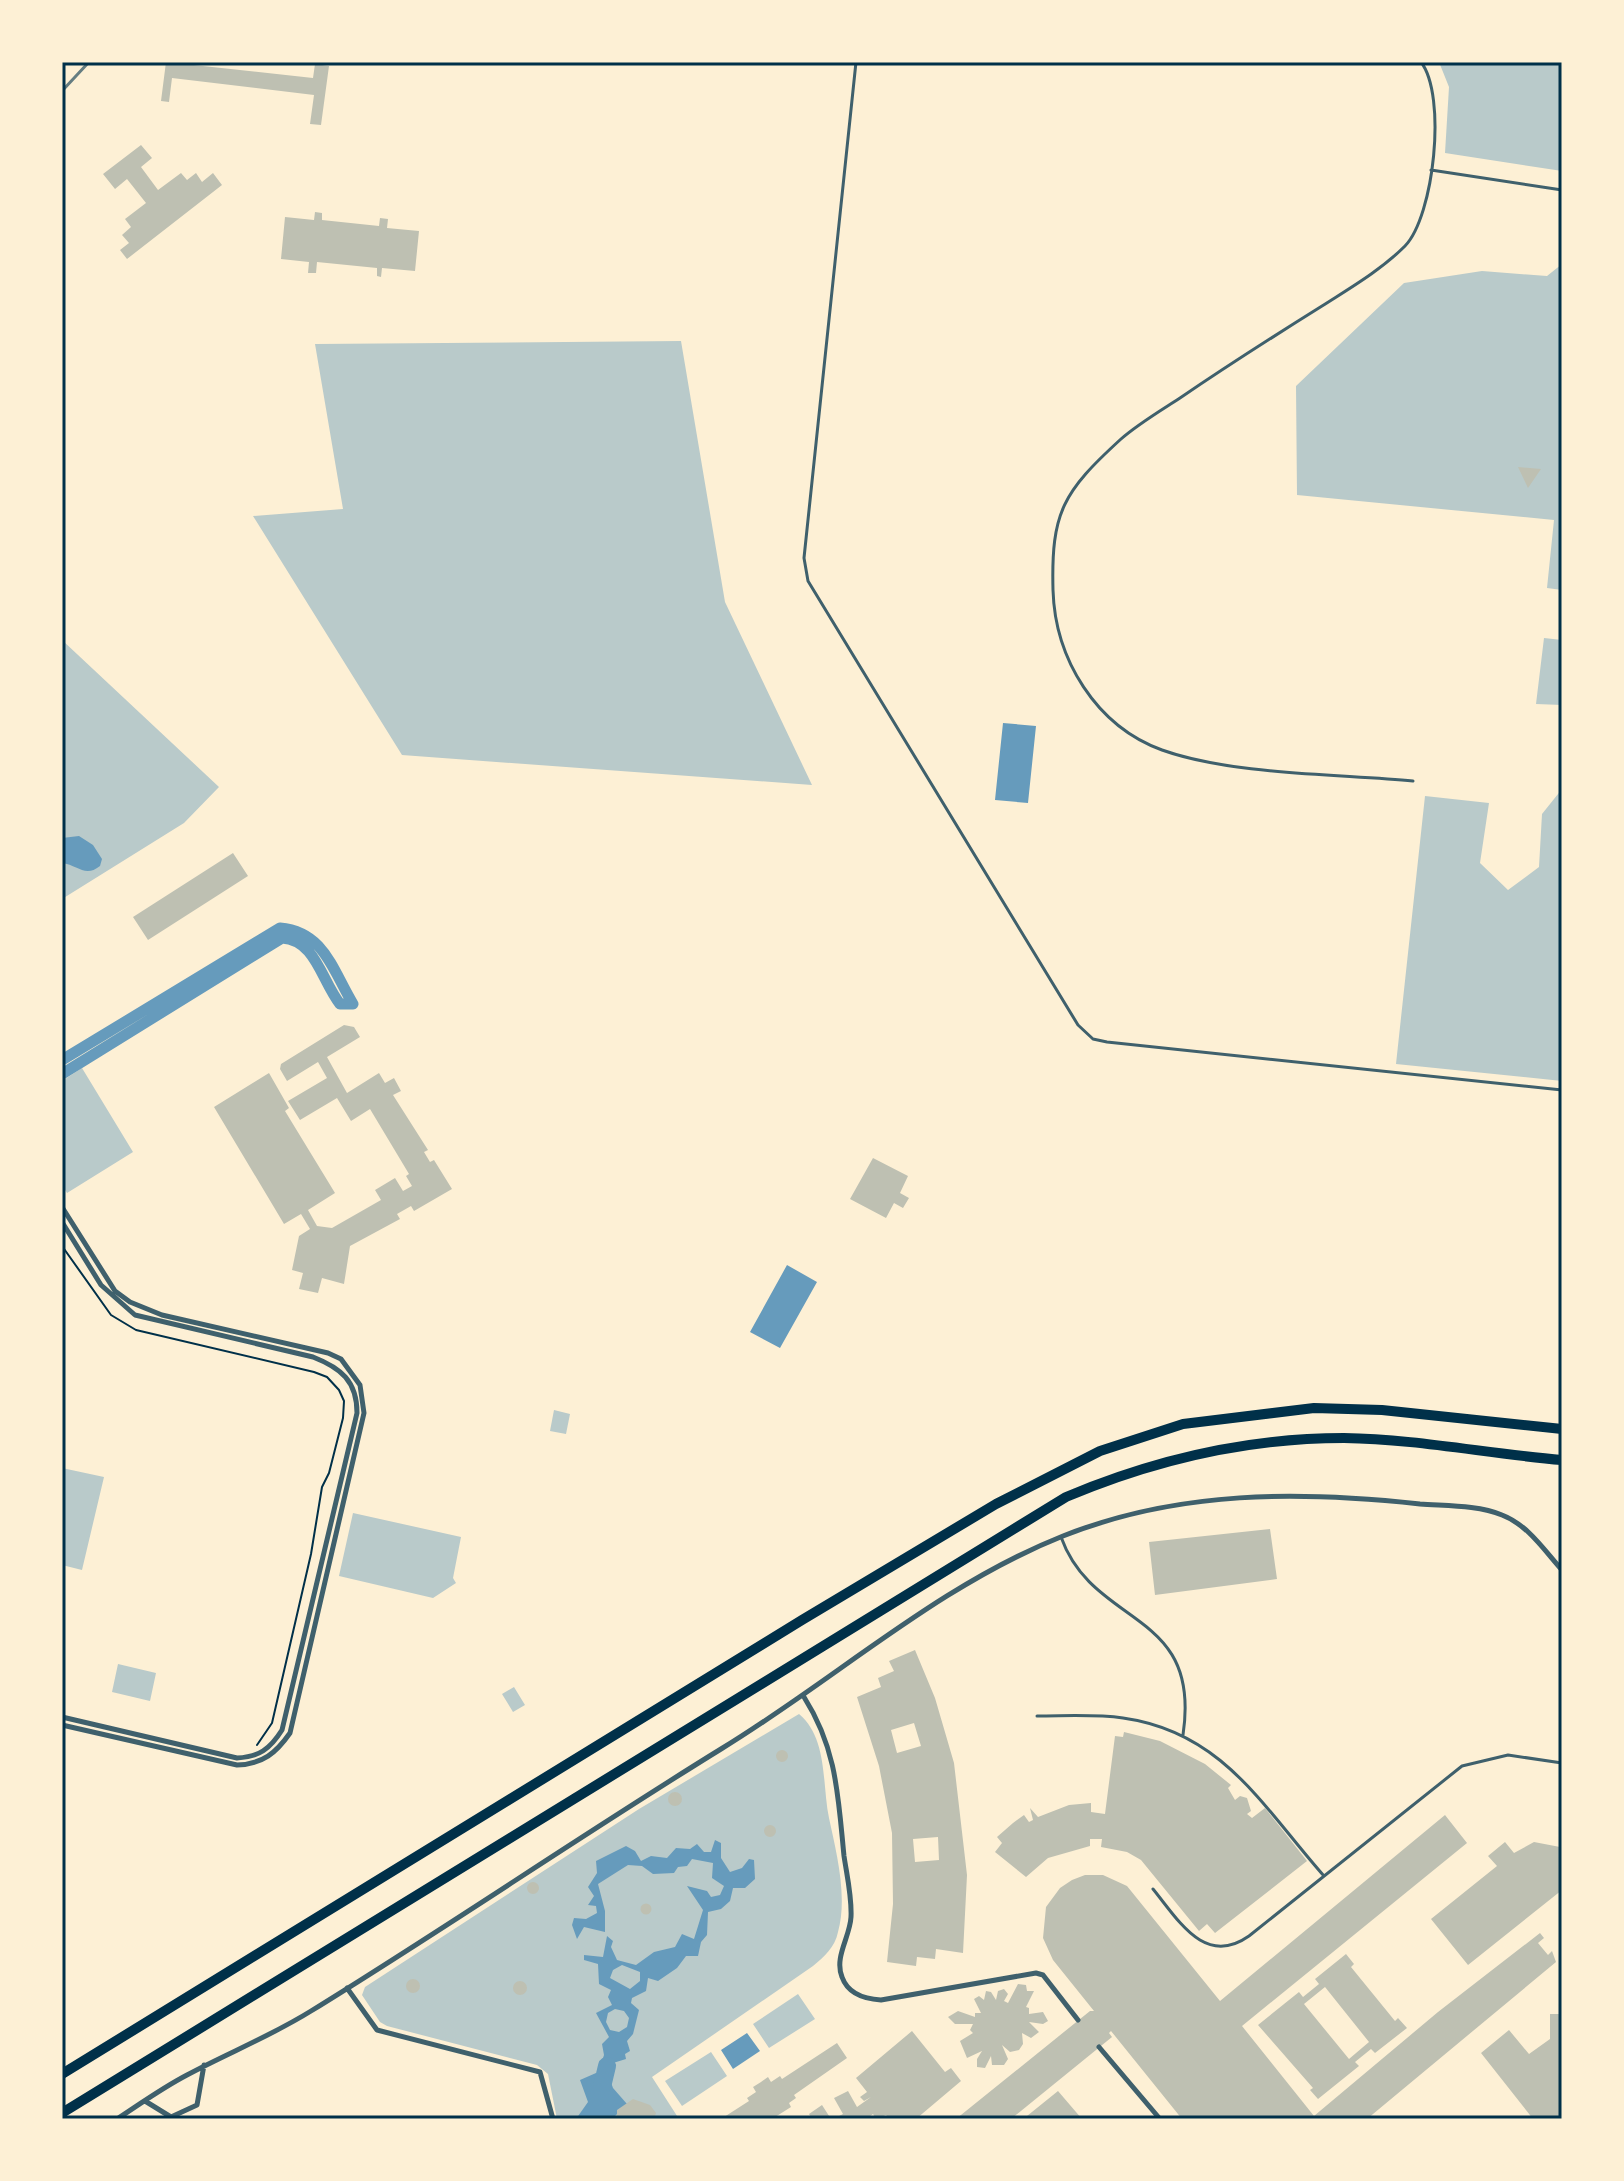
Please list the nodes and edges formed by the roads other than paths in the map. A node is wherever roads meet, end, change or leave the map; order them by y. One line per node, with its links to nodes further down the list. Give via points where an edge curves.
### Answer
1 (856, 62): 6 (lane, via 805,569 816,598 1078,1025 1093,1039 1107,1042)
2 (1421, 62): 3 (lane, via 1436,103)
3 (1431, 170): 4 (lane); 5 (lane, via 1417,230 1406,245 1356,284 1123,437 1079,480 1064,504 1057,516 1052,556 1053,603 1062,643 1079,684 1119,727 1162,750 1220,762)
4 (1562, 190)
5 (1413, 781)
6 (1562, 1090)
7 (62, 1207): 16 (street, via 115,1291 130,1302 162,1315 328,1353 352,1371 364,1398 290,1733 281,1746 254,1764 237,1765)
8 (62, 1222): 15 (street, via 101,1285 135,1315 335,1365 357,1399 357,1413 275,1742 252,1757 237,1758)
9 (1562, 1429): 25 (highway, via 1350,1408 1259,1412 1183,1424 1057,1470 802,1620)
10 (1562, 1460): 27 (highway, via 1375,1440 1300,1439 1203,1451 1142,1467 1066,1497)
11 (1061, 1537): 12 (street, via 1198,1500 1251,1495 1369,1498 1503,1515 1528,1531); 13 (street, via 1011,1559 889,1632); 17 (lane, via 1083,1577 1147,1626 1175,1655 1185,1688)
12 (1562, 1570)
13 (804, 1697): 21 (street); 22 (street, via 822,1728 835,1770 851,1916 839,1959 848,1986 862,1997 881,2000 1036,1973)
14 (1037, 1716): 17 (lane, via 1125,1718)
15 (62, 1717)
16 (62, 1725)
17 (1183, 1735): 19 (lane, via 1248,1783)
18 (1562, 1763): 19 (lane, via 1508,1755 1462,1766)
19 (1324, 1876): 20 (lane, via 1249,1936 1227,1947 1201,1943)
20 (1153, 1889)
21 (347, 1988): 24 (street, via 254,2044); 29 (street, via 372,2027 534,2069 543,2076)
22 (1078, 2020)
23 (1099, 2047): 30 (street)
24 (204, 2065): 26 (street); 26 (street, via 197,2105 171,2117)
25 (62, 2074)
26 (145, 2101): 28 (street)
27 (62, 2113)
28 (117, 2119)
29 (553, 2119)
30 (1160, 2119)

